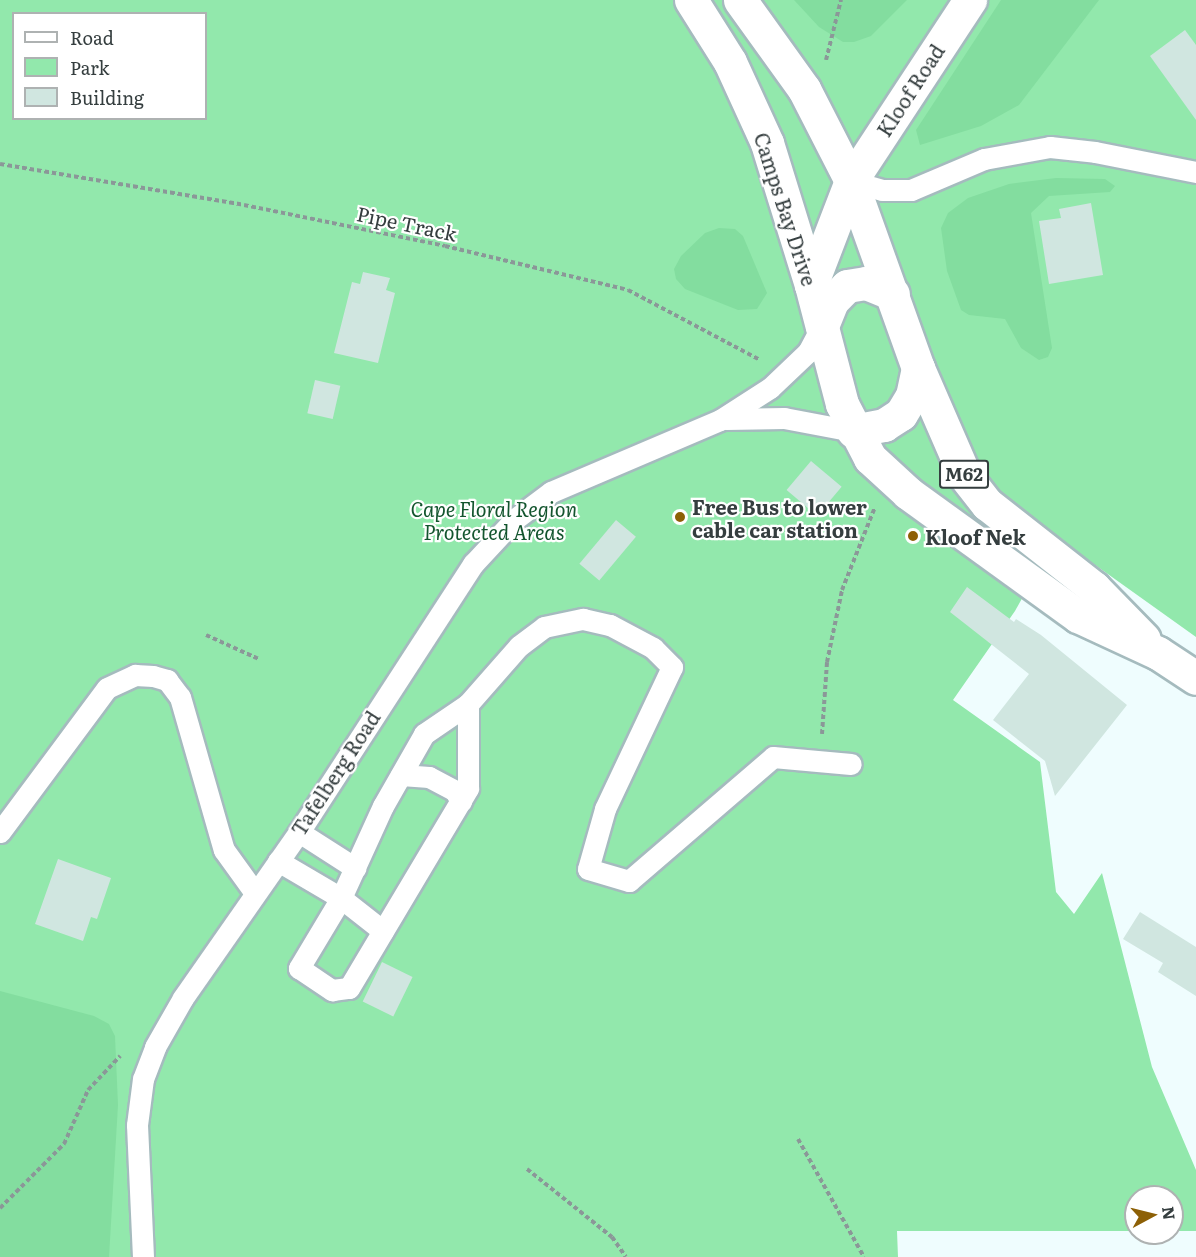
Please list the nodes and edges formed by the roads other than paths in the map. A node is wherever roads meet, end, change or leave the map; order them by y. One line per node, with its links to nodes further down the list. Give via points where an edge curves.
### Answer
1 (691, 0): 6 (main road, Camps Bay Drive / M62, via 730,62 767,143)
2 (740, 0): 5 (main road, M62, via 804,89)
3 (970, 0): 5 (main road, Kloof Road)
4 (1196, 172): 5 (lane, via 1050,147 984,159 911,190 882,190)
5 (851, 181): 6 (main road, Kloof Road); 7 (main road, M62)
6 (811, 285): 8 (main road, Camps Bay Drive / M62)
7 (893, 294): 8 (main road, via 866,283 847,286 832,301); 9 (main road, M62)
8 (822, 326): 10 (lane, Tafelberg Road, via 808,352 787,374); 11 (main road, M62)
9 (918, 368): 11 (main road, via 912,396 901,414 884,425); 12 (main road, M62, via 965,476 987,504 1094,588)
10 (720, 420): 11 (lane, Tafelberg Road, via 784,418); 19 (lane, Tafelberg Road, via 569,483 515,519 473,564)
11 (853, 431): 12 (main road, M62, via 870,458 908,493 1078,616)
12 (1158, 653): 13 (main road, M62)
13 (1196, 678)
14 (468, 704): 15 (lane, via 519,646 544,627 561,621 583,619 622,629 672,667 605,809 588,869 629,881 773,757); 16 (lane, via 424,734); 17 (lane, via 468,788)
15 (851, 764)
16 (401, 775): 17 (lane, via 429,777 455,791); 21 (lane)
17 (461, 801): 24 (lane)
18 (0, 832): 22 (lane, via 107,688 135,675 153,676 167,680 180,697 224,850)
19 (299, 832): 20 (lane, Tafelberg Road); 21 (lane)
20 (278, 861): 22 (lane, Tafelberg Road); 23 (lane)
21 (354, 868): 23 (lane)
22 (255, 893): 25 (lane, Tafelberg Road, via 170,1018 143,1079 137,1125)
23 (341, 898): 24 (lane); 24 (lane, via 299,968 332,990 349,988)
24 (383, 931)
25 (143, 1257)

